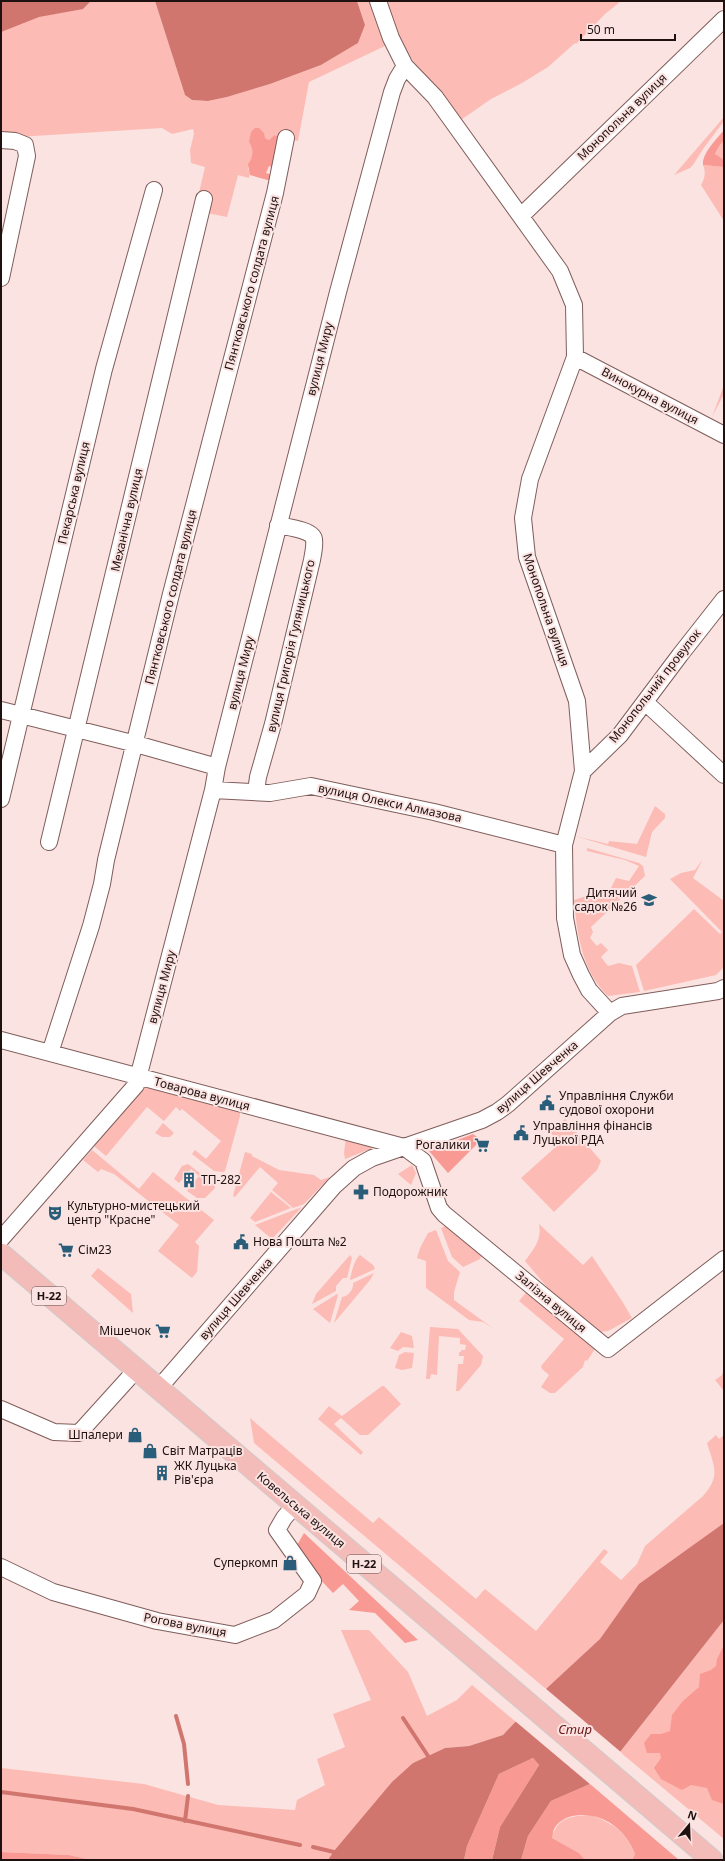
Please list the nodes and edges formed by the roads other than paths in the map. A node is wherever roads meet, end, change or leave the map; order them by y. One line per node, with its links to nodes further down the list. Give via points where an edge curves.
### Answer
1 (378, 1): 3 (street, Монопольна вулиця, via 391,38)
2 (724, 19): 8 (street, Монопольна вулиця)
3 (405, 66): 8 (street, Монопольна вулиця, via 434,97); 12 (street, вулиця Миру, via 397,79 385,118)
4 (286, 138): 18 (street, Пянтковського солдата вулиця, via 275,194 171,594)
5 (1, 140): 9 (street, via 25,145 27,151 27,161)
6 (154, 190): 16 (street, Пекарська вулиця, via 104,369)
7 (204, 199): 17 (street, Механічна вулиця)
8 (521, 216): 10 (street, Монопольна вулиця, via 565,280 574,304)
9 (1, 278)
10 (575, 356): 11 (street, Винокурна вулиця); 20 (street, Монопольна вулиця, via 530,479 523,518 527,557 577,702)
11 (724, 435)
12 (278, 525): 19 (street, вулиця Миру); 23 (street, вулиця Григорія Гуляницького, via 311,534 314,540 312,560)
13 (724, 599): 14 (street, Монопольний провулок)
14 (645, 702): 20 (street, Монопольний провулок, via 620,735); 21 (street)
15 (1, 710): 16 (street)
16 (20, 715): 17 (street); 24 (street, Пекарська вулиця)
17 (77, 729): 18 (street); 25 (street, Механічна вулиця)
18 (136, 744): 19 (street); 30 (street, Пянтковського солдата вулиця, via 91,926)
19 (217, 767): 22 (street, вулиця Миру)
20 (583, 771): 26 (street, Монопольна вулиця)
21 (724, 775)
22 (213, 790): 23 (street, вулиця Олекси Алмазова); 31 (street, вулиця Миру)
23 (256, 792): 26 (street, вулиця Олекси Алмазова, via 270,793 311,786 434,812)
24 (1, 799)
25 (49, 842)
26 (564, 845): 28 (street, Монопольна вулиця, via 565,918 572,955 589,990)
27 (724, 988): 28 (street, вулиця Шевченка, via 622,1006)
28 (610, 1013): 32 (street, вулиця Шевченка, via 497,1112 469,1125)
29 (1, 1040): 30 (street, Товарова вулиця)
30 (50, 1053): 31 (street, Товарова вулиця)
31 (138, 1078): 32 (street, Товарова вулиця); 33 (street, вулиця Миру, via 136,1085)
32 (404, 1147): 35 (street, Залізна вулиця, via 423,1161 439,1208 444,1214 608,1349); 37 (street, вулиця Шевченка, via 362,1162 339,1181)
33 (1, 1239)
34 (1, 1254): 36 (main road, Ковельська вулиця / Н-22)
35 (724, 1259)
36 (136, 1370): 37 (main road, Ковельська вулиця / Н-22); 38 (street, via 79,1433 54,1432)
37 (158, 1388): 39 (main road, Ковельська вулиця / Н-22)
38 (1, 1409)
39 (296, 1505): 40 (street, Рогова вулиця, via 277,1530 313,1581 307,1594 274,1620 235,1635 157,1621 53,1592); 41 (main road, Ковельська вулиця / Н-22)
40 (1, 1567)
41 (705, 1855)

